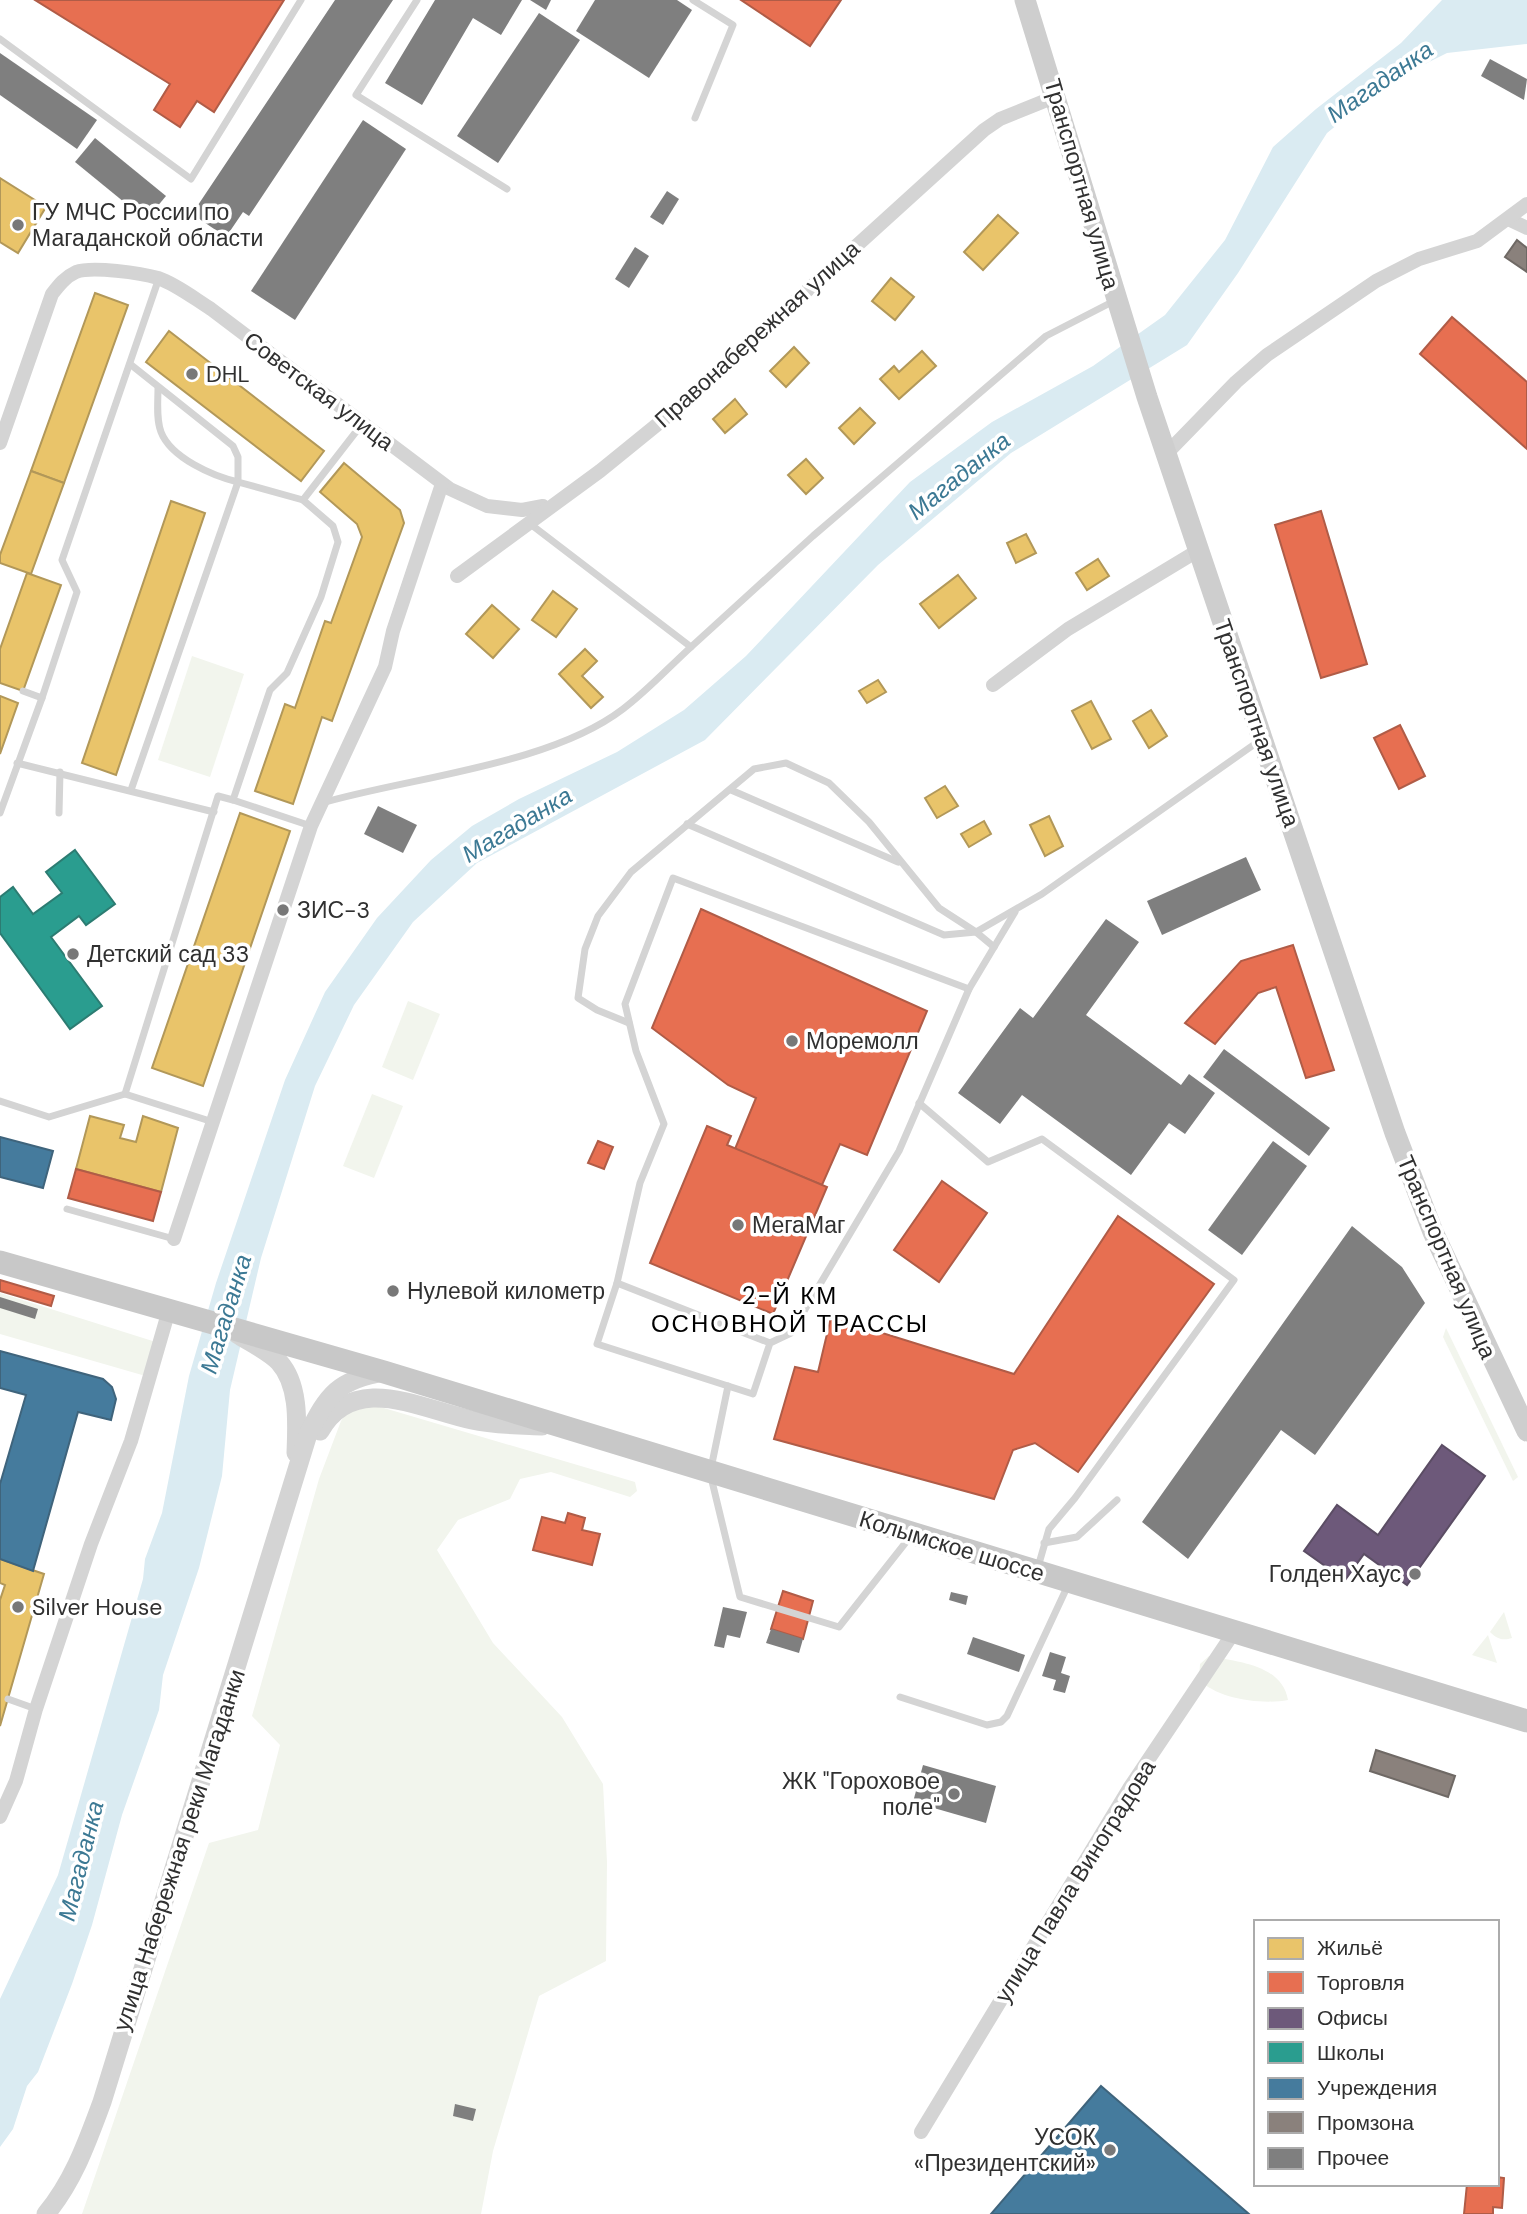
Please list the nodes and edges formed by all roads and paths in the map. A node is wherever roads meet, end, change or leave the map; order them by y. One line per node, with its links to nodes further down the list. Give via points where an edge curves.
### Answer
1 (302, 0): 5 (lane, via 191,179)
2 (417, 0): 8 (lane, via 356,94)
3 (693, 0): 7 (lane, via 733,25)
4 (1025, 0): 6 (main road, Транспортная улица)
5 (0, 39)
6 (1057, 96): 13 (main road, Транспортная улица); 21 (street, Правонабережная улица, via 984,130 680,406 600,471)
7 (695, 118)
8 (507, 188)
9 (1527, 204): 10 (street)
10 (1508, 219): 11 (street); 18 (street, via 1477,241 1419,260 1376,281 1268,355)
11 (1527, 228)
12 (159, 278): 14 (lane); 16 (street, Советская улица, via 211,309); 17 (street, Советская улица, via 95,270 78,271 64,279 52,294)
13 (1120, 310): 18 (main road, Транспортная улица); 26 (lane, via 1046,336 813,536)
14 (130, 365): 15 (lane); 29 (lane, via 62,560 77,592)
15 (158, 388): 19 (lane, via 233,446); 19 (lane, via 158,419 165,441 207,474)
16 (362, 424): 20 (street, Советская улица); 22 (lane)
17 (0, 443)
18 (1166, 454): 24 (main road, Транспортная улица)
19 (238, 482): 22 (lane); 33 (lane)
20 (442, 484): 21 (street, Советская улица, via 468,499 507,510 533,509); 36 (street, via 385,667)
21 (557, 499): 23 (street, Правонабережная улица)
22 (303, 500): 35 (lane, via 333,526 338,542 321,597 287,673 270,690)
23 (528, 522): 25 (street, Правонабережная улица); 26 (lane)
24 (1199, 550): 27 (street, via 1069,629); 30 (main road, Транспортная улица)
25 (457, 576)
26 (691, 648): 36 (lane, via 622,710 574,736 527,755)
27 (993, 685)
28 (23, 691): 29 (lane)
29 (42, 698): 31 (lane)
30 (1262, 738): 43 (lane); 62 (main road, Транспортная улица, via 1413,1186)
31 (17, 764): 32 (lane); 38 (lane)
32 (60, 772): 33 (lane); 39 (lane)
33 (131, 790): 37 (lane)
34 (732, 790): 40 (lane); 42 (lane); 42 (lane, via 754,769 786,763 829,783 869,822)
35 (233, 800): 37 (lane, via 218,796); 41 (lane)
36 (322, 803): 41 (street)
37 (214, 812): 48 (lane)
38 (0, 813)
39 (59, 813)
40 (687, 824): 44 (lane, via 944,935); 47 (lane, via 631,872 598,916 585,949 578,998)
41 (311, 826): 51 (street)
42 (901, 864): 44 (lane, via 939,908)
43 (1017, 910): 44 (lane); 45 (lane)
44 (976, 932): 45 (lane)
45 (994, 947): 46 (lane)
46 (969, 989): 47 (lane, via 673,878 625,1004); 50 (lane)
47 (629, 1023): 55 (lane, via 663,1124 640,1183)
48 (125, 1094): 49 (lane, via 49,1117); 51 (lane)
49 (0, 1101)
50 (919, 1103): 57 (lane, via 899,1151 791,1333); 67 (lane, via 988,1162 1042,1139 1234,1280 1049,1529)
51 (213, 1122): 53 (street)
52 (66, 1209): 53 (lane)
53 (174, 1239)
54 (0, 1262): 56 (main road, Колымское шоссе)
55 (617, 1283): 57 (lane); 60 (lane, via 597,1344)
56 (174, 1312): 58 (main road, Колымское шоссе, via 225,1326); 73 (street)
57 (770, 1343): 60 (lane, via 752,1394)
58 (275, 1350): 59 (main road, Колымское шоссе); 64 (street, via 289,1379 297,1416)
59 (384, 1372): 61 (main road, Колымское шоссе); 64 (street, via 350,1380 329,1397 308,1434)
60 (728, 1386): 63 (lane)
61 (567, 1428): 63 (main road, Колымское шоссе); 64 (street, via 475,1421 380,1396 363,1397 343,1405 325,1421)
62 (1527, 1431)
63 (710, 1474): 66 (main road, Колымское шоссе); 66 (lane, via 740,1597 839,1627)
64 (296, 1479): 77 (street, улица Набережная реки Магаданки, via 102,2102 68,2185)
65 (1117, 1500): 67 (lane, via 1077,1537)
66 (913, 1534): 68 (main road, Колымское шоссе)
67 (1044, 1542): 68 (lane)
68 (1037, 1571): 69 (main road, Колымское шоссе)
69 (1069, 1583): 70 (main road, Колымское шоссе); 71 (lane, via 1001,1722 987,1725)
70 (1234, 1632): 74 (main road, Колымское шоссе); 76 (street, улица Павла Виноградова, via 1130,1787)
71 (900, 1698)
72 (8, 1699): 73 (lane)
73 (36, 1709): 75 (street, via 16,1781)
74 (1525, 1719)
75 (0, 1817)
76 (921, 2132)
77 (46, 2214)

